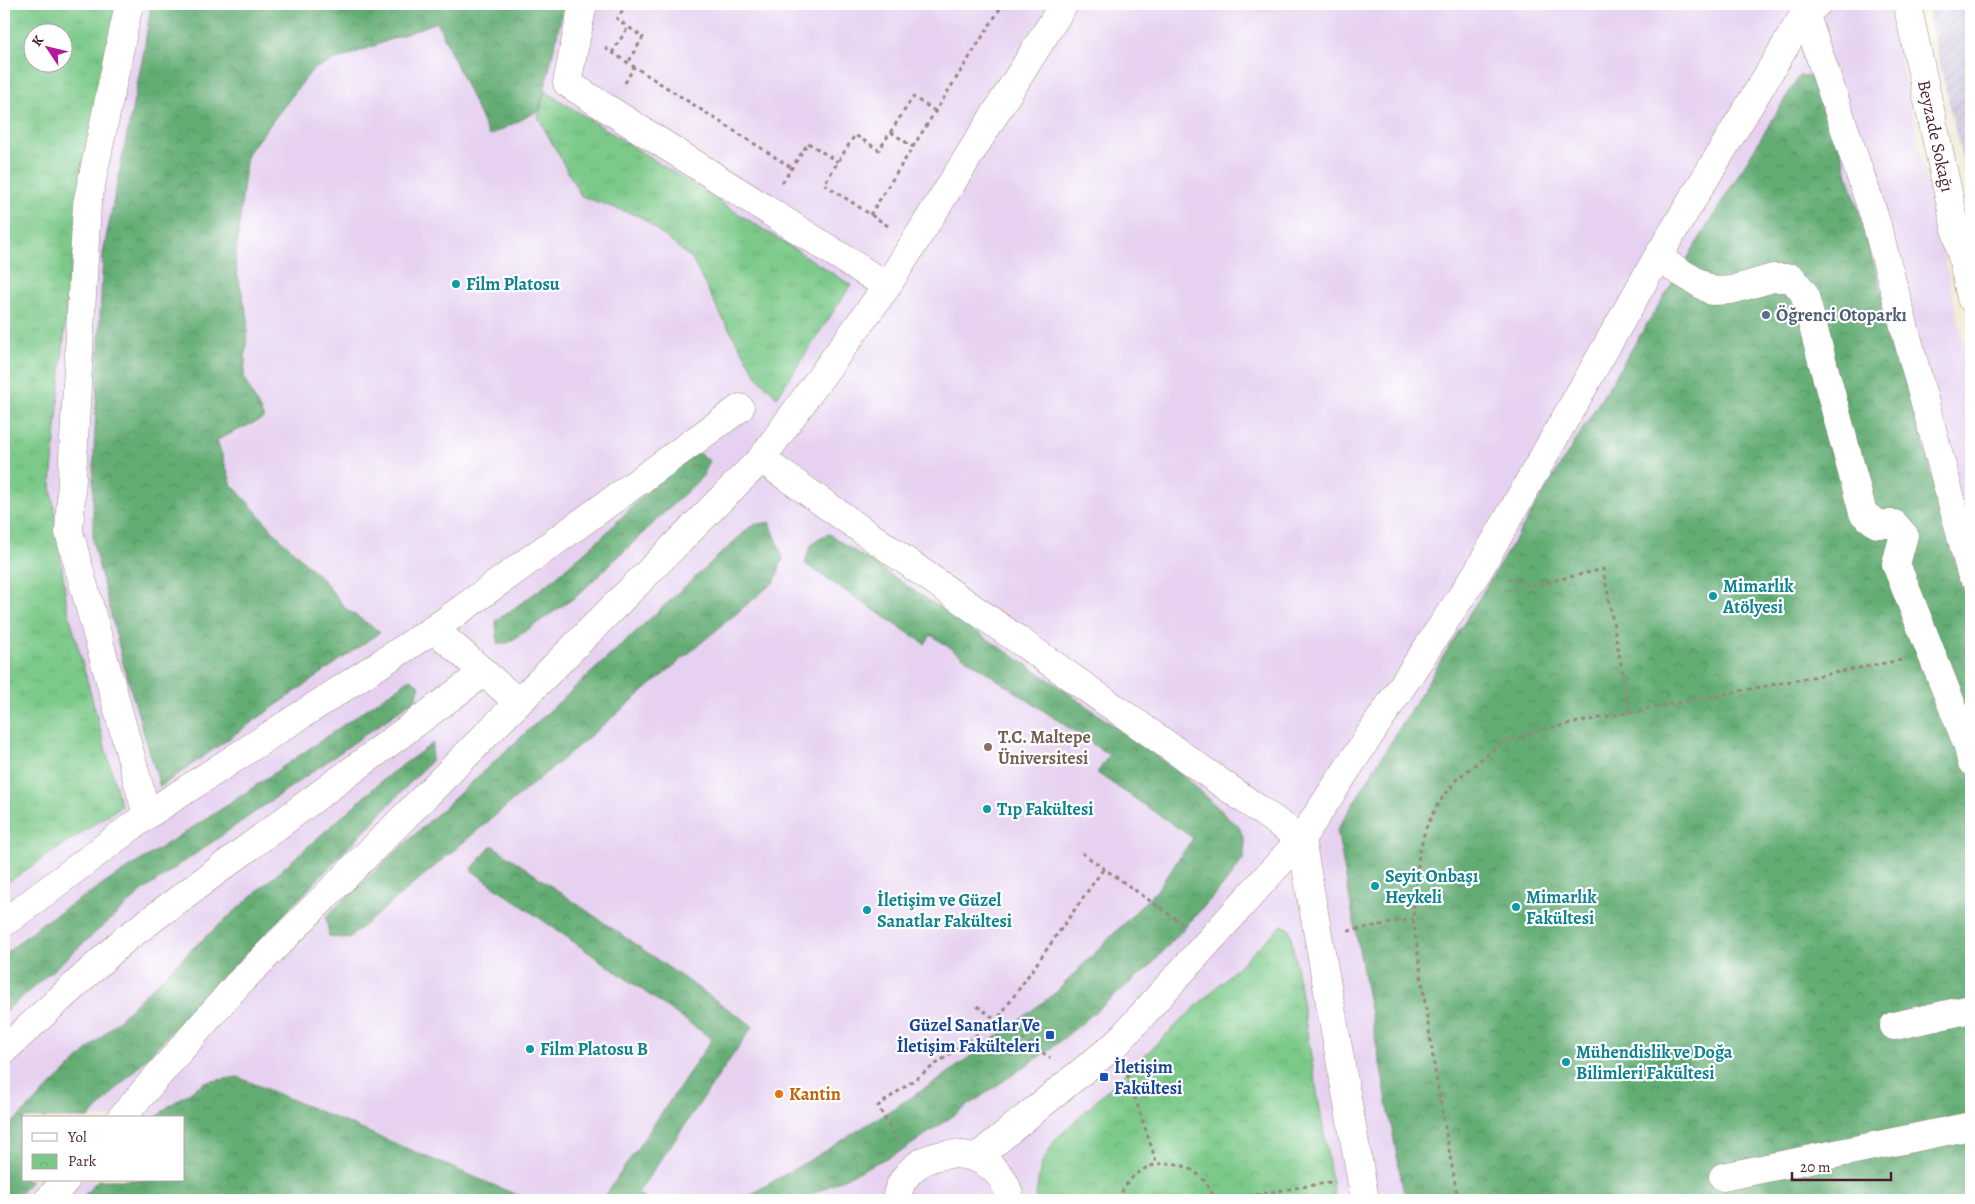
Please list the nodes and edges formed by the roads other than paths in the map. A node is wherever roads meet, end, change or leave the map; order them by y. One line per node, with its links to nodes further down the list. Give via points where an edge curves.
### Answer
1 (129, 4): 16 (street, via 87,204 69,532)
2 (583, 4): 7 (street, via 567,83)
3 (1064, 4): 7 (street)
4 (1907, 4): 8 (street, Beyzade Sokağı)
5 (1809, 7): 6 (street); 11 (street, via 1874,216)
6 (1657, 258): 15 (street, via 1712,291 1731,290 1773,278 1792,278 1804,293 1863,513 1877,524 1894,524 1904,534 1896,564 1968,746); 17 (street, via 1478,571)
7 (887, 286): 10 (street)
8 (1971, 298)
9 (740, 408): 12 (street)
10 (761, 459): 14 (street); 17 (street)
11 (1971, 574)
12 (434, 629): 13 (street); 16 (street)
13 (483, 673): 14 (street); 21 (street, via 124,940)
14 (518, 702): 22 (street, via 236,986)
15 (1971, 761)
16 (147, 815): 18 (street)
17 (1301, 839): 24 (street, via 1117,1043); 27 (street)
18 (4, 923)
19 (1971, 1009): 20 (street)
20 (1894, 1026)
21 (4, 1050)
22 (123, 1116)
23 (1971, 1126): 25 (street)
24 (976, 1158): 29 (street, via 960,1153 927,1159 902,1182); 30 (street, via 990,1166 1002,1179)
25 (1723, 1176)
26 (64, 1182): 28 (street)
27 (1363, 1189)
28 (48, 1200)
29 (896, 1200)
30 (1010, 1200)

